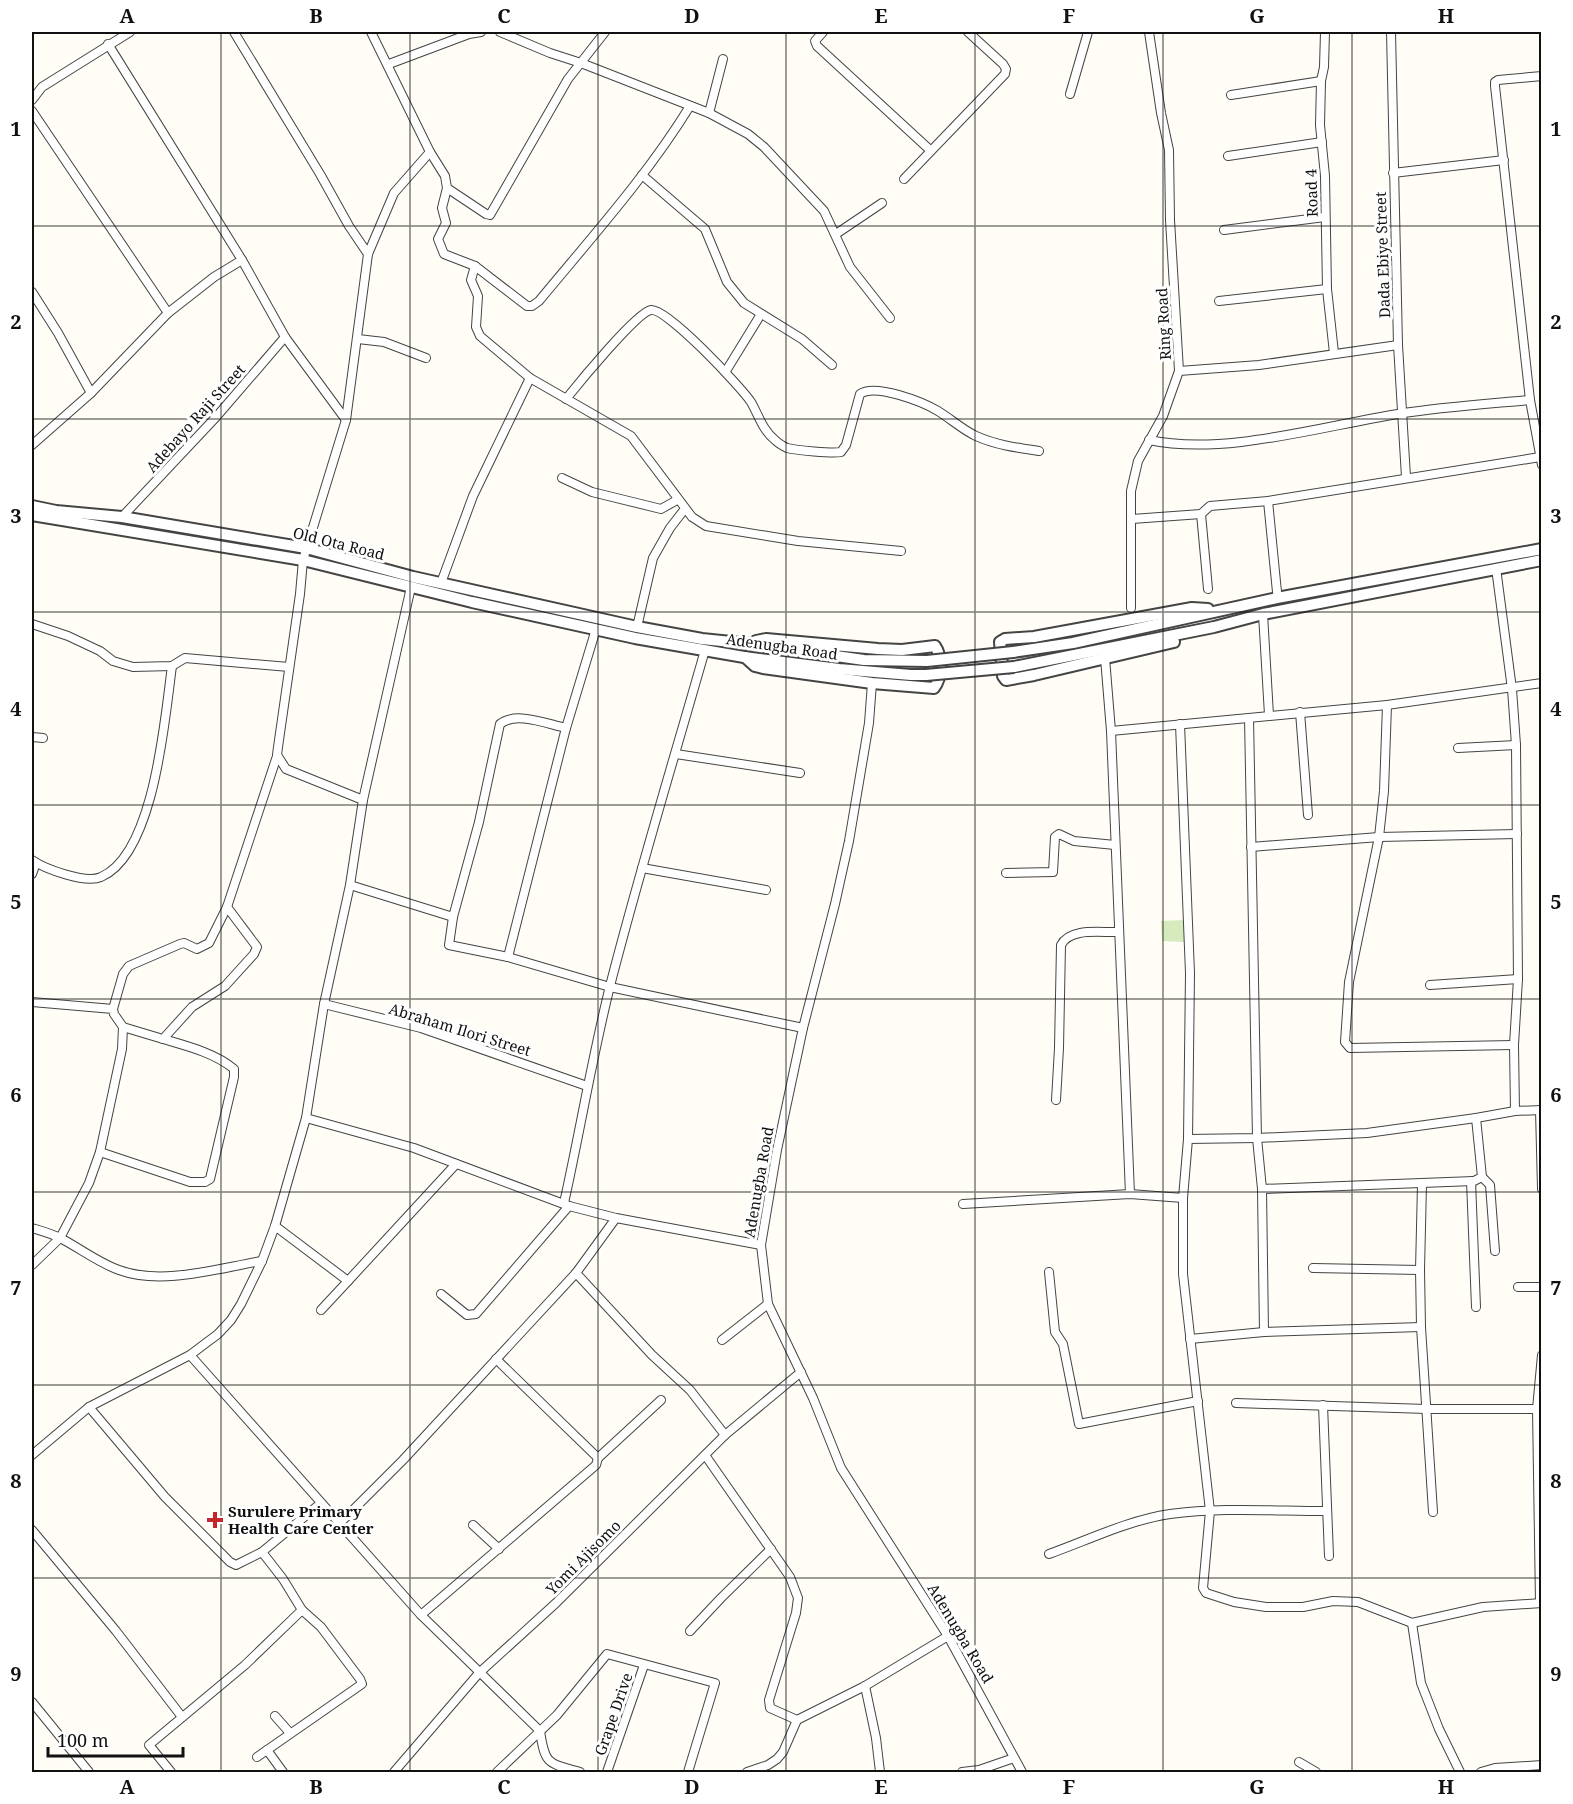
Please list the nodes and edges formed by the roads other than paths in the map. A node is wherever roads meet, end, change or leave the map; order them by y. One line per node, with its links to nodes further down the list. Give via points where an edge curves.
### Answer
1 (130, 32): 13 (street)
2 (234, 32): 40 (street)
3 (371, 32): 16 (street)
4 (481, 32): 16 (street)
5 (500, 32): 15 (street)
6 (605, 32): 15 (street)
7 (823, 32): 28 (street, via 815,41 817,46)
8 (968, 32): 28 (street, via 1003,64 1005,74)
9 (1088, 32): 21 (street)
10 (1149, 32): 56 (street, Ring Road, via 1169,150)
11 (1325, 32): 18 (street, Road 4)
12 (1391, 32): 32 (street, Dada Ebiye Street)
13 (108, 45): 20 (street); 41 (street)
14 (723, 59): 26 (street)
15 (581, 63): 24 (street); 35 (street, via 490,215)
16 (389, 64): 29 (street)
17 (1542, 76): 31 (street, via 1495,82)
18 (1321, 81): 22 (street); 27 (street, Road 4)
19 (32, 82): 20 (street)
20 (42, 87): 23 (street)
21 (1070, 94)
22 (1231, 95)
23 (32, 100)
24 (690, 106): 26 (street); 33 (street)
25 (32, 111): 46 (street)
26 (709, 113): 39 (street, via 764,147 824,211)
27 (1322, 142): 30 (street); 37 (street, Road 4)
28 (930, 150): 34 (street)
29 (430, 152): 35 (street, via 445,176); 40 (street, via 394,193)
30 (1228, 156)
31 (1504, 160): 32 (street); 60 (street)
32 (1393, 173): 51 (street, Dada Ebiye Street)
33 (642, 175): 42 (street, via 532,306 526,306); 47 (street, via 705,229 727,282 744,303)
34 (904, 179)
35 (447, 188): 42 (street, via 442,208 446,223 438,239 440,246 444,254)
36 (882, 203): 39 (street)
37 (1325, 217): 38 (street); 43 (street, Road 4)
38 (1224, 230)
39 (836, 234): 48 (street, via 850,267)
40 (368, 254): 50 (street)
41 (242, 260): 46 (street); 49 (street)
42 (476, 266): 57 (street, via 471,280 478,296 476,327 480,336)
43 (1327, 289): 45 (street); 52 (street, Road 4)
44 (32, 292): 58 (street)
45 (1219, 301)
46 (168, 313): 58 (street)
47 (761, 314): 54 (street, via 802,339); 55 (street)
48 (890, 318)
49 (285, 336): 62 (street); 75 (street, Adebayo Raji Street, via 217,416)
50 (358, 339): 53 (street, via 384,342); 62 (street)
51 (1398, 345): 52 (street); 61 (street, Dada Ebiye Street)
52 (1334, 353): 56 (street, via 1259,365)
53 (426, 358)
54 (832, 365)
55 (726, 371): 59 (street, via 689,336 658,311 651,310 621,335); 65 (street, via 750,401 768,434 786,447 841,452 860,394 887,391 936,410 975,436)
56 (1179, 371): 63 (street, Ring Road, via 1167,407)
57 (530, 378): 59 (street); 83 (street, via 473,496)
58 (91, 393): 64 (street)
59 (566, 399): 69 (street, via 631,436)
60 (1530, 400): 61 (street); 66 (street)
61 (1400, 413): 63 (street, via 1222,443 1184,446); 67 (street, Dada Ebiye Street)
62 (346, 420): 77 (street)
63 (1149, 440): 76 (street, Ring Road, via 1138,461 1131,491)
64 (32, 445)
65 (1039, 452)
66 (1541, 461): 67 (street)
67 (1406, 477): 70 (street)
68 (562, 478): 69 (street, via 592,492 661,509)
69 (677, 500): 72 (street)
70 (1268, 501): 73 (street, via 1210,506); 86 (street)
71 (32, 506): 75 (street, Old Ota Road)
72 (684, 510): 79 (street, via 706,526 798,541); 93 (street, via 653,558)
73 (1201, 514): 76 (street); 85 (street)
74 (32, 515): 80 (street, Old Ota Road)
75 (122, 517): 77 (street, Old Ota Road)
76 (1132, 519): 87 (street, Ring Road)
77 (306, 548): 80 (street); 83 (street, Old Ota Road)
78 (1542, 549): 88 (street)
79 (901, 551)
80 (303, 560): 84 (street, Old Ota Road); 99 (street)
81 (1542, 560): 82 (street)
82 (1496, 568): 89 (street); 102 (street)
83 (441, 583): 93 (street, Old Ota Road)
84 (411, 587): 92 (street, Old Ota Road); 117 (street)
85 (1208, 590)
86 (1276, 592)
87 (1131, 608)
88 (1214, 611): 94 (street, Adenugba Road, bridge, via 1073,643 927,662 864,660); 97 (street, via 1192,608 1000,642 1006,680)
89 (1263, 614): 91 (street); 105 (street)
90 (32, 624): 98 (street, via 68,636 122,664)
91 (1214, 627): 96 (street, Adenugba Road, bridge, via 1014,667 926,675); 97 (street, via 1185,639)
92 (596, 629): 93 (street, Old Ota Road); 108 (street)
93 (636, 632): 94 (street, Adenugba Road); 95 (street, Adenugba Road)
94 (751, 644): 100 (street, via 766,639 878,649 938,649 940,679 934,688)
95 (705, 650): 96 (street, Adenugba Road); 114 (street)
96 (744, 657): 100 (street, via 763,668)
97 (1105, 658): 109 (street)
98 (172, 666): 99 (street, via 186,658); 123 (street, via 157,775 141,825 125,854 110,872 99,878 70,875)
99 (290, 667): 115 (street)
100 (872, 683): 140 (street, Adenugba Road, via 849,841)
101 (1542, 683): 102 (street)
102 (1512, 689): 103 (street); 112 (street)
103 (1387, 705): 104 (street); 120 (street)
104 (1300, 711): 105 (street); 118 (street)
105 (1269, 715): 106 (street)
106 (1249, 718): 107 (street); 122 (street)
107 (1180, 724): 109 (street); 150 (street, via 1190,973)
108 (566, 728): 130 (street, via 516,718 500,724); 132 (street)
109 (1111, 731): 121 (street)
110 (32, 737): 111 (street)
111 (43, 738)
112 (1516, 746): 113 (street); 119 (street)
113 (1458, 747)
114 (676, 754): 116 (street); 124 (street)
115 (277, 755): 117 (street, via 286,769); 129 (street)
116 (800, 773)
117 (363, 800): 127 (street)
118 (1308, 815)
119 (1517, 834): 120 (street); 133 (street)
120 (1378, 837): 122 (street); 142 (street, via 1349,982 1347,1046)
121 (1115, 845): 125 (street, via 1074,841 1059,834 1055,837 1053,872); 131 (street)
122 (1251, 847): 149 (street)
123 (34, 861): 126 (street)
124 (642, 868): 128 (street); 135 (street)
125 (1006, 873)
126 (32, 874)
127 (350, 885): 130 (street); 137 (street)
128 (766, 890)
129 (227, 906): 138 (street, via 204,947 180,944 129,966); 141 (street, via 257,947 254,954 225,986 192,1007)
130 (453, 917): 132 (street, via 450,945)
131 (1118, 932): 144 (street, via 1072,934 1061,945); 158 (street)
132 (508, 957): 135 (street)
133 (1518, 980): 134 (street); 142 (street)
134 (1430, 985)
135 (610, 987): 140 (street); 143 (street)
136 (32, 1002): 138 (street)
137 (324, 1004): 143 (street, Abraham Ilori Street, via 421,1028); 147 (street)
138 (113, 1009): 139 (street)
139 (123, 1027): 141 (street); 151 (street, via 120,1063)
140 (803, 1028): 166 (street, Adenugba Road)
141 (163, 1039): 151 (street, via 189,1046 234,1069 210,1179 190,1182)
142 (1514, 1045): 146 (street)
143 (587, 1086): 161 (street)
144 (1056, 1100)
145 (1541, 1110): 146 (street); 157 (street)
146 (1515, 1111): 148 (street)
147 (306, 1118): 152 (street); 163 (street)
148 (1476, 1118): 149 (street, via 1367,1132); 153 (street)
149 (1257, 1138): 150 (street); 156 (street)
150 (1188, 1139): 159 (street)
151 (100, 1152): 165 (street, via 89,1184)
152 (456, 1164): 161 (street); 174 (street)
153 (1482, 1177): 154 (street); 167 (street, via 1490,1185)
154 (1471, 1181): 155 (street); 179 (street)
155 (1422, 1184): 156 (street); 171 (street)
156 (1262, 1189): 182 (street)
157 (1542, 1189)
158 (1130, 1194): 159 (street); 160 (street)
159 (1183, 1198): 183 (street)
160 (963, 1204)
161 (566, 1205): 162 (street); 177 (street, via 476,1314 467,1316)
162 (616, 1218): 166 (street); 173 (street)
163 (275, 1226): 168 (street); 174 (street)
164 (32, 1228): 165 (street)
165 (60, 1238): 168 (street, via 107,1265 145,1276 167,1277); 169 (street)
166 (761, 1245): 178 (street, Adenugba Road)
167 (1495, 1251)
168 (262, 1261): 185 (street, via 231,1320)
169 (32, 1265)
170 (1313, 1268): 171 (street)
171 (1420, 1270): 181 (street)
172 (1049, 1272): 190 (street, via 1055,1332 1063,1344 1079,1424)
173 (576, 1273): 187 (street); 196 (street, via 690,1390)
174 (348, 1281): 180 (street)
175 (1518, 1287): 176 (street)
176 (1542, 1287)
177 (441, 1294)
178 (768, 1304): 184 (street); 188 (street, Adenugba Road)
179 (1476, 1307)
180 (321, 1310)
181 (1421, 1327): 182 (street); 194 (street)
182 (1264, 1332): 183 (street)
183 (1190, 1339): 190 (street)
184 (722, 1340)
185 (190, 1355): 193 (street); 200 (street)
186 (1542, 1355): 195 (street)
187 (496, 1359): 199 (street); 205 (street)
188 (801, 1372): 196 (street, Yomi Ajisomo); 218 (street, Adenugba Road, via 841,1468)
189 (661, 1400): 199 (street)
190 (1198, 1401): 201 (street)
191 (1236, 1403): 192 (street)
192 (1323, 1405): 194 (street); 202 (street)
193 (89, 1407): 197 (street); 210 (street, via 165,1497 230,1562 236,1565)
194 (1427, 1409): 195 (street); 204 (street)
195 (1539, 1409): 203 (street)
196 (724, 1435): 198 (street, Yomi Ajisomo)
197 (32, 1455)
198 (705, 1455): 209 (street); 220 (street, Yomi Ajisomo, via 556,1603)
199 (598, 1458): 208 (street, via 596,1465)
200 (321, 1503): 205 (street); 210 (street)
201 (1210, 1511): 202 (street); 211 (street, via 1143,1520); 216 (street, via 1202,1585 1206,1593 1266,1607 1358,1602)
202 (1326, 1511): 212 (street)
203 (1541, 1511): 213 (street)
204 (1433, 1512)
205 (340, 1523): 215 (street)
206 (473, 1525): 208 (street)
207 (32, 1530): 224 (street)
208 (499, 1549): 215 (street)
209 (771, 1549): 217 (street); 225 (street, via 790,1577 798,1598 770,1707)
210 (262, 1552): 214 (street)
211 (1049, 1554)
212 (1329, 1556)
213 (1541, 1603): 216 (street, via 1483,1606)
214 (302, 1610): 224 (street, via 245,1665); 227 (street, via 321,1627 362,1684)
215 (421, 1615): 220 (street)
216 (1412, 1623): 246 (street, via 1421,1683)
217 (690, 1630)
218 (948, 1636): 221 (street); 230 (street, Adenugba Road)
219 (644, 1665): 226 (street, via 607,1654); 239 (street, Grape Drive); 240 (street, via 715,1683)
220 (479, 1673): 226 (street); 236 (street, Yomi Ajisomo)
221 (865, 1686): 225 (street); 242 (street)
222 (33, 1706): 233 (street)
223 (275, 1716): 227 (street)
224 (182, 1717): 234 (street, via 149,1745)
225 (797, 1720): 241 (street, via 777,1759)
226 (540, 1731): 237 (street); 238 (street, via 548,1760)
227 (290, 1733): 228 (street)
228 (267, 1750): 229 (street); 235 (street)
229 (257, 1756)
230 (1014, 1758): 243 (street); 244 (street, Adenugba Road)
231 (1299, 1762): 245 (street)
232 (1542, 1766): 247 (street, via 1495,1768)
233 (88, 1773)
234 (171, 1773)
235 (283, 1773)
236 (394, 1773)
237 (497, 1773)
238 (580, 1773)
239 (606, 1773)
240 (688, 1773)
241 (747, 1773)
242 (880, 1773)
243 (963, 1773)
244 (1022, 1773)
245 (1316, 1773)
246 (1460, 1773)
247 (1481, 1773)

